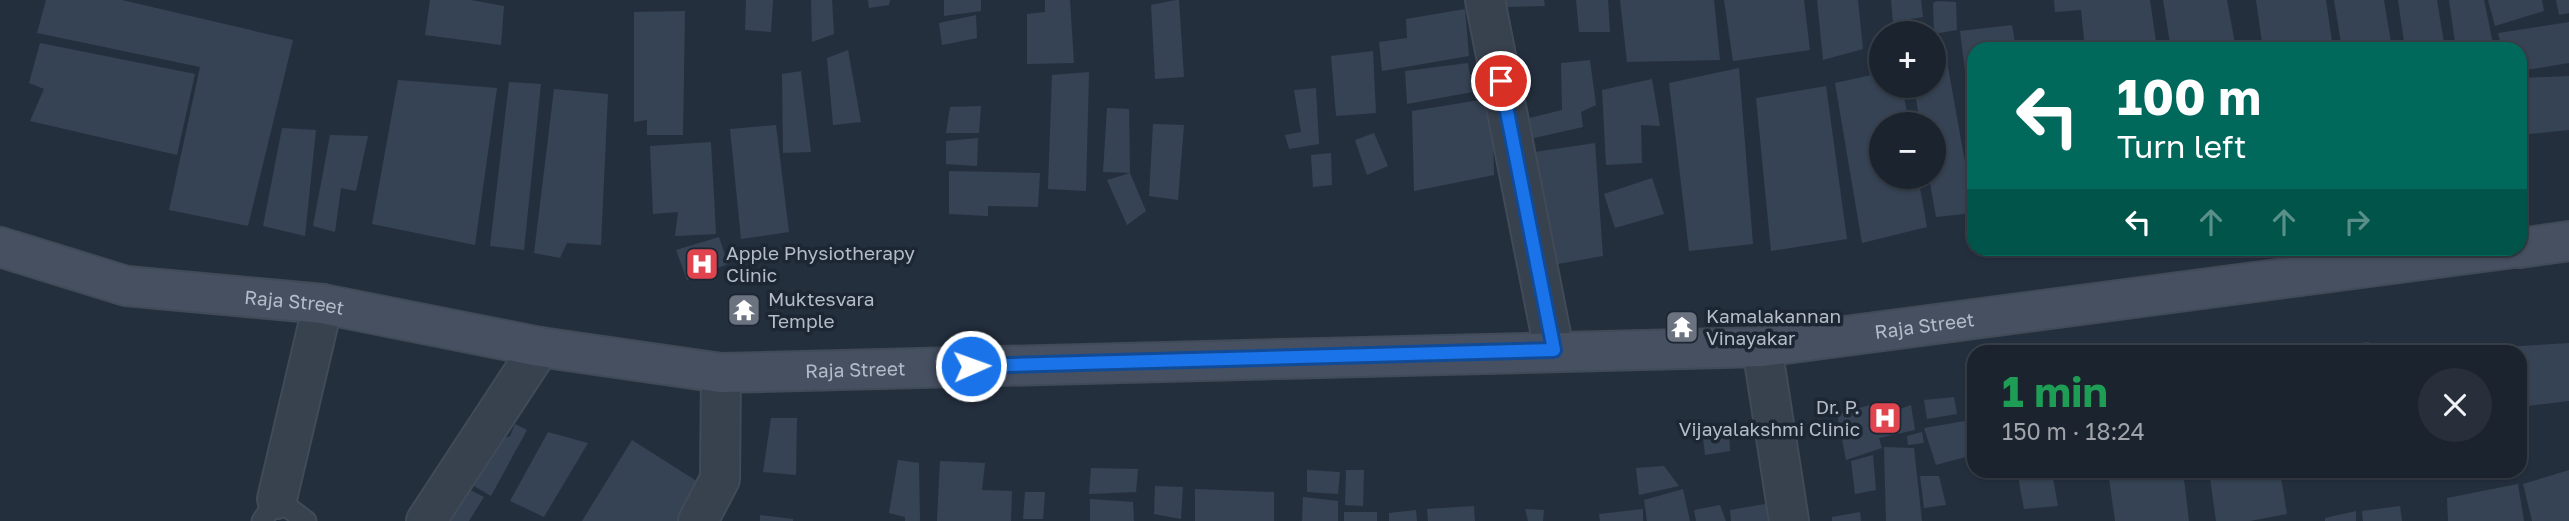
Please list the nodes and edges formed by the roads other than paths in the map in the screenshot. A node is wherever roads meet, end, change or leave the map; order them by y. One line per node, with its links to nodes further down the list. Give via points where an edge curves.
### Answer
1 (1485, 0): 9 (street)
2 (2569, 241): 4 (main road)
3 (0, 247): 6 (main road, Raja Street, via 126,286)
4 (2527, 247)
5 (2452, 256): 8 (main road, Raja Street)
6 (323, 304): 7 (main road, Raja Street); 11 (street)
7 (540, 347): 10 (main road, Raja Street); 12 (street)
8 (1762, 347): 9 (main road, Raja Street); 14 (street)
9 (1554, 350): 10 (main road, Raja Street)
10 (721, 373): 13 (street, via 720,478)
11 (282, 514)
12 (426, 521)
13 (698, 521)
14 (1789, 521)

